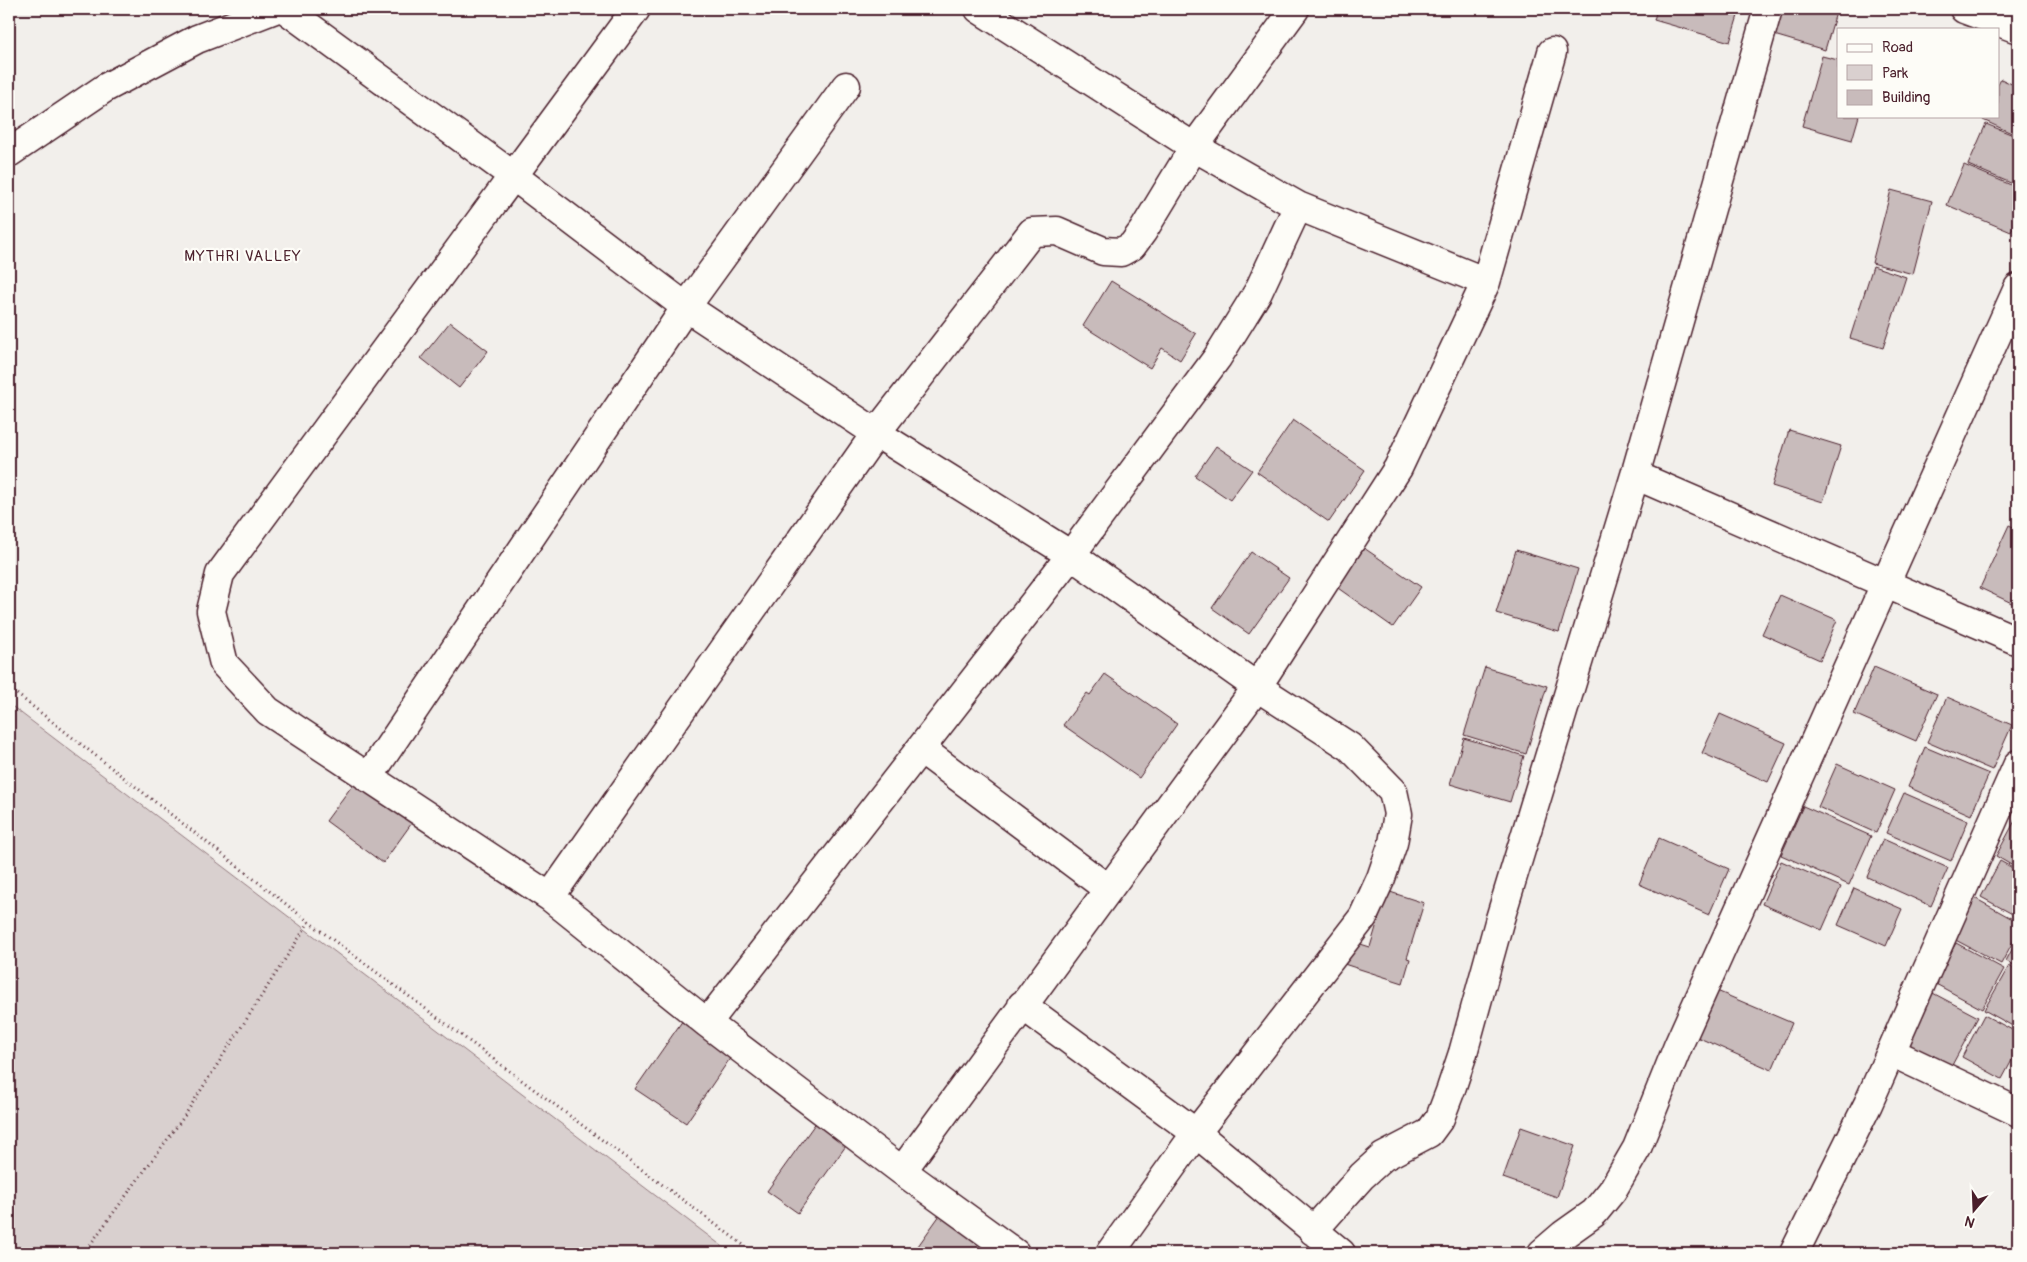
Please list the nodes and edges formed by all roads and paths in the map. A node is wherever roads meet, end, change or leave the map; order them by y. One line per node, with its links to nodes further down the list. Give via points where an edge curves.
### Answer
1 (276, 9): 12 (street, via 196,40 114,84)
2 (285, 9): 13 (street)
3 (636, 9): 13 (street)
4 (979, 9): 11 (street)
5 (1295, 9): 11 (street)
6 (1768, 9): 19 (street)
7 (1964, 9): 8 (street)
8 (2018, 29)
9 (1552, 52): 15 (street)
10 (846, 86): 17 (street)
11 (1194, 147): 14 (street); 18 (street, via 1143,231 1132,246 1121,252 1103,251 1057,231 1032,232)
12 (9, 153)
13 (512, 175): 17 (street); 27 (street, via 220,574 211,611 224,664 268,711)
14 (1298, 206): 15 (street); 20 (street, via 1258,292 1217,358)
15 (1486, 282): 23 (street, via 1398,468)
16 (2018, 288): 21 (street)
17 (686, 307): 18 (street); 27 (street)
18 (876, 434): 20 (street); 29 (street)
19 (1635, 475): 21 (street); 37 (street, via 1463,1053 1440,1118 1429,1133 1383,1157)
20 (1071, 555): 23 (street); 25 (street)
21 (1885, 583): 22 (street); 43 (street, via 1678,1046 1636,1148 1612,1191 1594,1213)
22 (2018, 641)
23 (1256, 687): 28 (street); 35 (street, via 1350,747 1392,791 1398,814 1393,843 1364,917)
24 (9, 688): 30 (path)
25 (921, 749): 28 (street); 32 (street)
26 (2018, 764): 33 (street)
27 (368, 778): 29 (street)
28 (1108, 889): 31 (street)
29 (550, 897): 32 (street)
30 (309, 922): 38 (path, via 183,1118); 39 (path)
31 (1022, 1005): 35 (street); 36 (street)
32 (706, 1023): 36 (street)
33 (1891, 1052): 34 (street); 44 (street)
34 (2018, 1112)
35 (1196, 1133): 37 (street); 41 (street)
36 (902, 1171): 40 (street)
37 (1313, 1231): 42 (street)
38 (84, 1253)
39 (754, 1253)
40 (1015, 1253)
41 (1110, 1253)
42 (1340, 1253)
43 (1542, 1253)
44 (1794, 1253)

